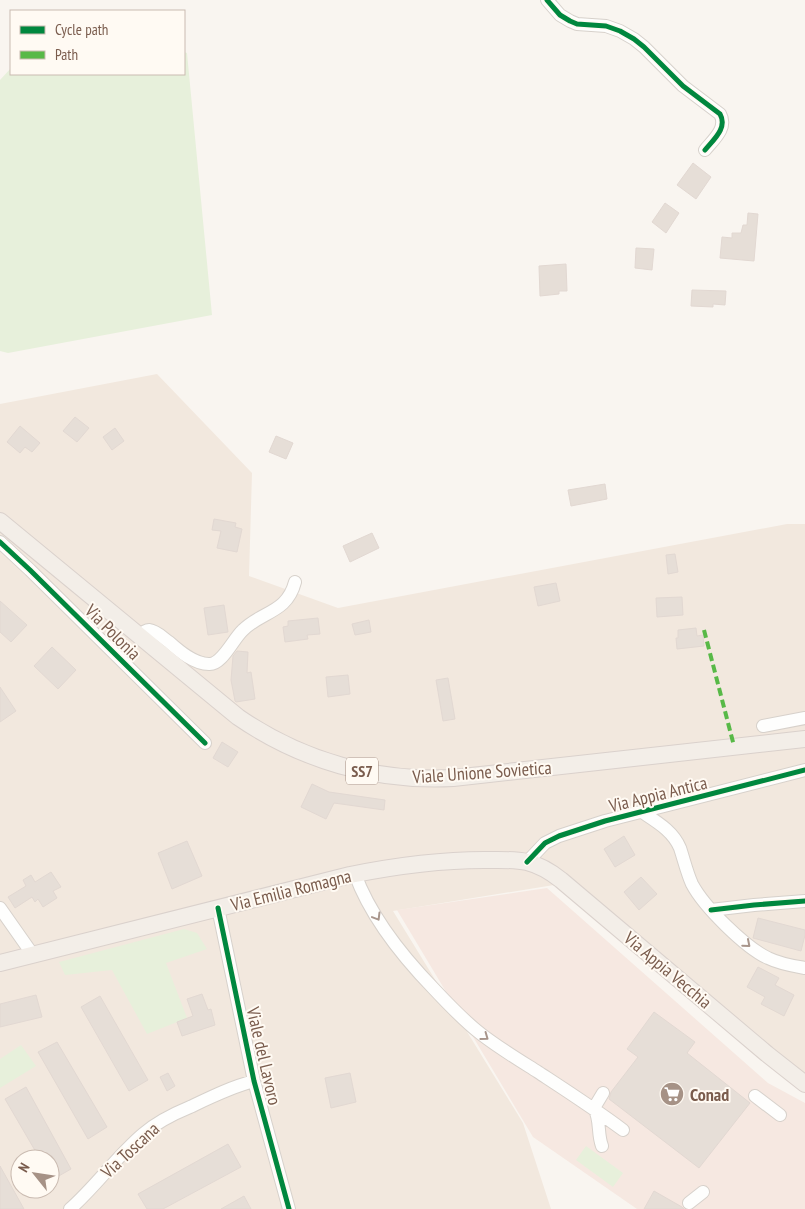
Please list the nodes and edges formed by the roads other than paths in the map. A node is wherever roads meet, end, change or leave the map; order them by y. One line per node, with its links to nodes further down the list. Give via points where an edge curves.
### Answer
1 (547, 0): 2 (street, via 570,22 606,26 634,39 683,86 718,112 723,121 721,129)
2 (705, 150)
3 (0, 521): 6 (main road, Viale Unione Sovietica / SS7)
4 (0, 542): 9 (street, Via Polonia)
5 (294, 582): 6 (street, via 285,602 246,627 223,657 213,664 196,661 152,631)
6 (139, 636): 10 (main road, Viale Unione Sovietica / SS7, via 255,728 286,745 353,770 410,778 453,778)
7 (805, 718): 10 (street, via 763,725)
8 (805, 739): 10 (main road, Viale Unione Sovietica / SS7)
9 (205, 743)
10 (765, 743)
11 (805, 770): 12 (street, Via Appia Antica)
12 (642, 812): 13 (street, Via Appia Antica, via 555,837); 18 (street, via 674,837 693,885)
13 (527, 862): 14 (main road, Via Emilia Romagna, via 441,861); 23 (main road, Via Appia Vecchia, via 561,880)
14 (355, 874): 17 (main road, Via Emilia Romagna); 26 (street, one-way to 26, via 362,893 383,928 412,966 454,1011 481,1034)
15 (805, 901): 18 (street)
16 (0, 908): 19 (street)
17 (218, 908): 19 (main road, Via Emilia Romagna); 22 (street, Viale del Lavoro)
18 (711, 910): 21 (street, one-way to 21, via 762,955)
19 (33, 955): 20 (main road, Via Emilia Romagna)
20 (0, 963)
21 (805, 968)
22 (254, 1081): 32 (street, Via Toscana, via 218,1093 153,1126); 33 (street, Viale del Lavoro)
23 (805, 1084)
24 (603, 1094): 26 (street)
25 (755, 1096): 27 (street)
26 (594, 1108): 28 (street); 29 (street)
27 (780, 1115)
28 (623, 1130)
29 (602, 1146)
30 (703, 1192): 31 (street)
31 (689, 1203)
32 (70, 1209)
33 (290, 1209)

